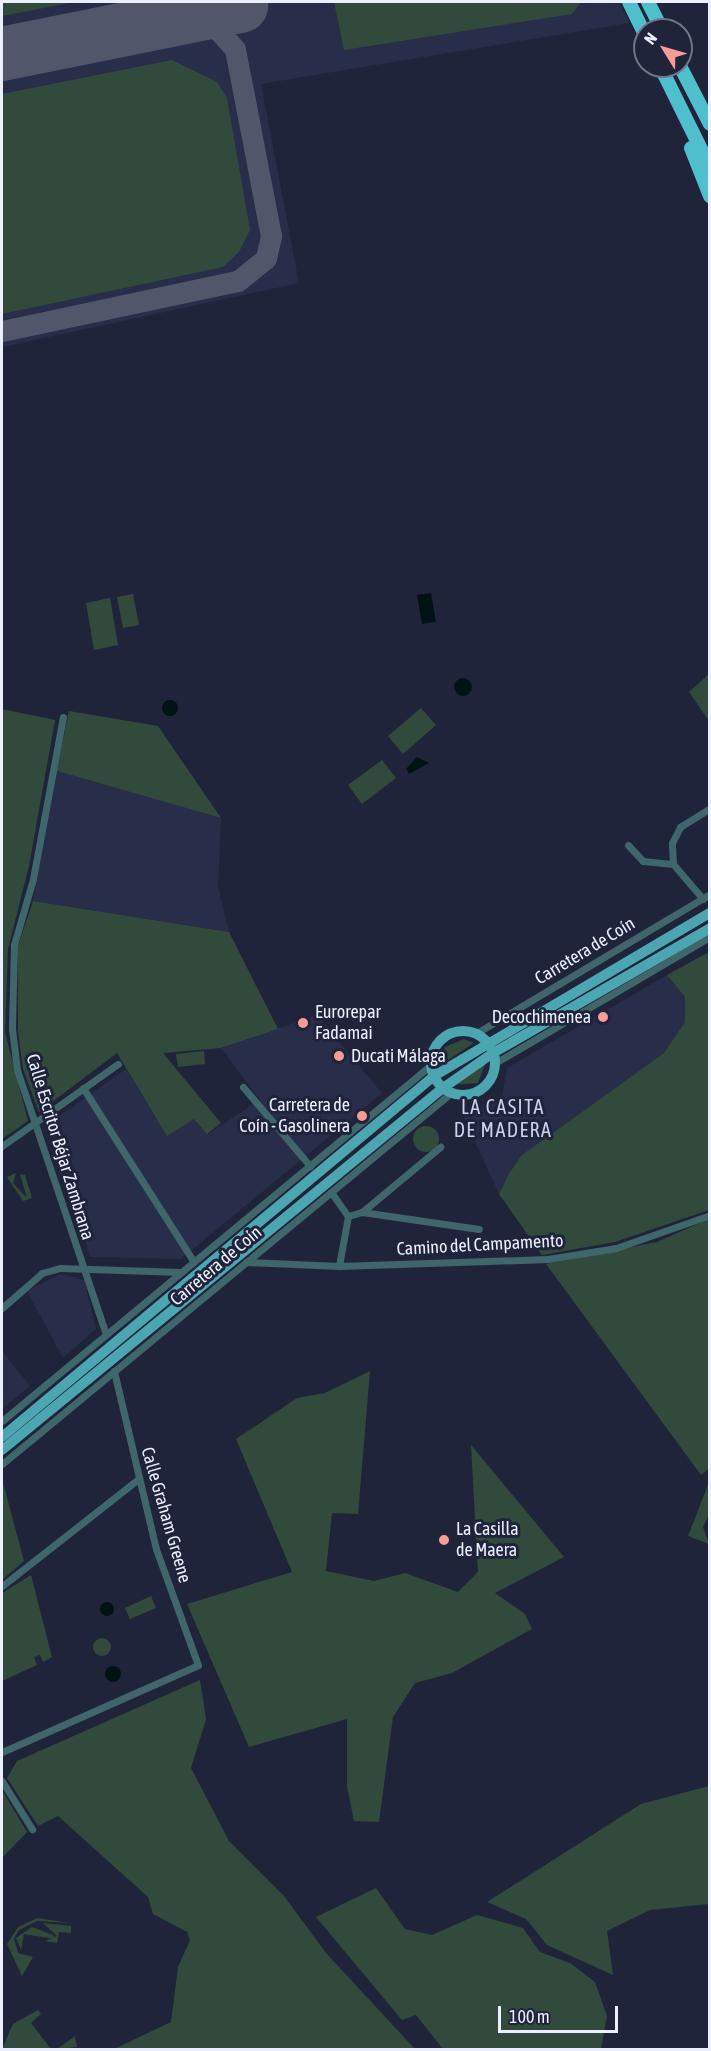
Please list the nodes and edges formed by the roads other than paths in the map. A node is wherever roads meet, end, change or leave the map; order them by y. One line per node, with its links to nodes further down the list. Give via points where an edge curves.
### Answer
1 (628, 2): 3 (highway)
2 (648, 2): 4 (highway)
3 (636, 18)
4 (656, 18)
5 (666, 78): 7 (highway)
6 (686, 78): 8 (highway)
7 (683, 114): 9 (highway); 10 (highway, via 685,134)
8 (710, 124)
9 (710, 167)
10 (710, 196)
11 (63, 717): 27 (street, Calle Escritor Béjar Zambrana, via 33,879 14,945 14,1049)
12 (710, 808): 14 (street, via 680,827 672,843)
13 (628, 845): 14 (street, via 643,861)
14 (673, 864): 15 (street)
15 (706, 896): 19 (street, Carretera de Coín)
16 (710, 913): 20 (main road)
17 (710, 928): 21 (main road)
18 (710, 937): 21 (street)
19 (476, 1034): 20 (main road); 23 (main road, via 464,1031 442,1039)
20 (487, 1042): 21 (main road); 23 (main road)
21 (494, 1058): 26 (main road); 26 (main road, via 481,1090)
22 (118, 1064): 25 (street)
23 (433, 1071): 26 (main road); 30 (street, Carretera de Coín); 45 (main road, Carretera de Coín)
24 (243, 1087): 30 (street)
25 (84, 1088): 27 (street); 36 (street)
26 (447, 1090): 31 (street, Carretera de Coín); 46 (main road)
27 (35, 1123): 28 (street); 39 (street, Calle Escritor Béjar Zambrana)
28 (2, 1146)
29 (440, 1147): 32 (street)
30 (310, 1166): 36 (street, Carretera de Coín)
31 (331, 1192): 34 (street); 37 (street, Carretera de Coín)
32 (362, 1212): 34 (street); 35 (street)
33 (710, 1215): 38 (street, Camino del Campamento, via 616,1248 548,1259)
34 (348, 1216): 38 (street)
35 (479, 1229)
36 (194, 1262): 40 (street, Carretera de Coín)
37 (246, 1262): 38 (street, Camino del Campamento); 43 (street, Carretera de Coín)
38 (339, 1266)
39 (84, 1269): 40 (street); 41 (street, via 42,1273); 42 (street, Calle Escritor Béjar Zambrana)
40 (181, 1272): 42 (street, Carretera de Coín)
41 (2, 1308)
42 (106, 1334): 44 (street, Carretera de Coín)
43 (114, 1371): 47 (street, Carretera de Coín); 48 (street, Calle Graham Greene)
44 (2, 1421)
45 (2, 1437)
46 (2, 1450)
47 (2, 1464)
48 (137, 1480): 49 (street); 50 (street, Calle Graham Greene, via 156,1549 198,1665)
49 (2, 1586)
50 (2, 1752)
51 (2, 1781): 52 (street)
52 (32, 1829)

